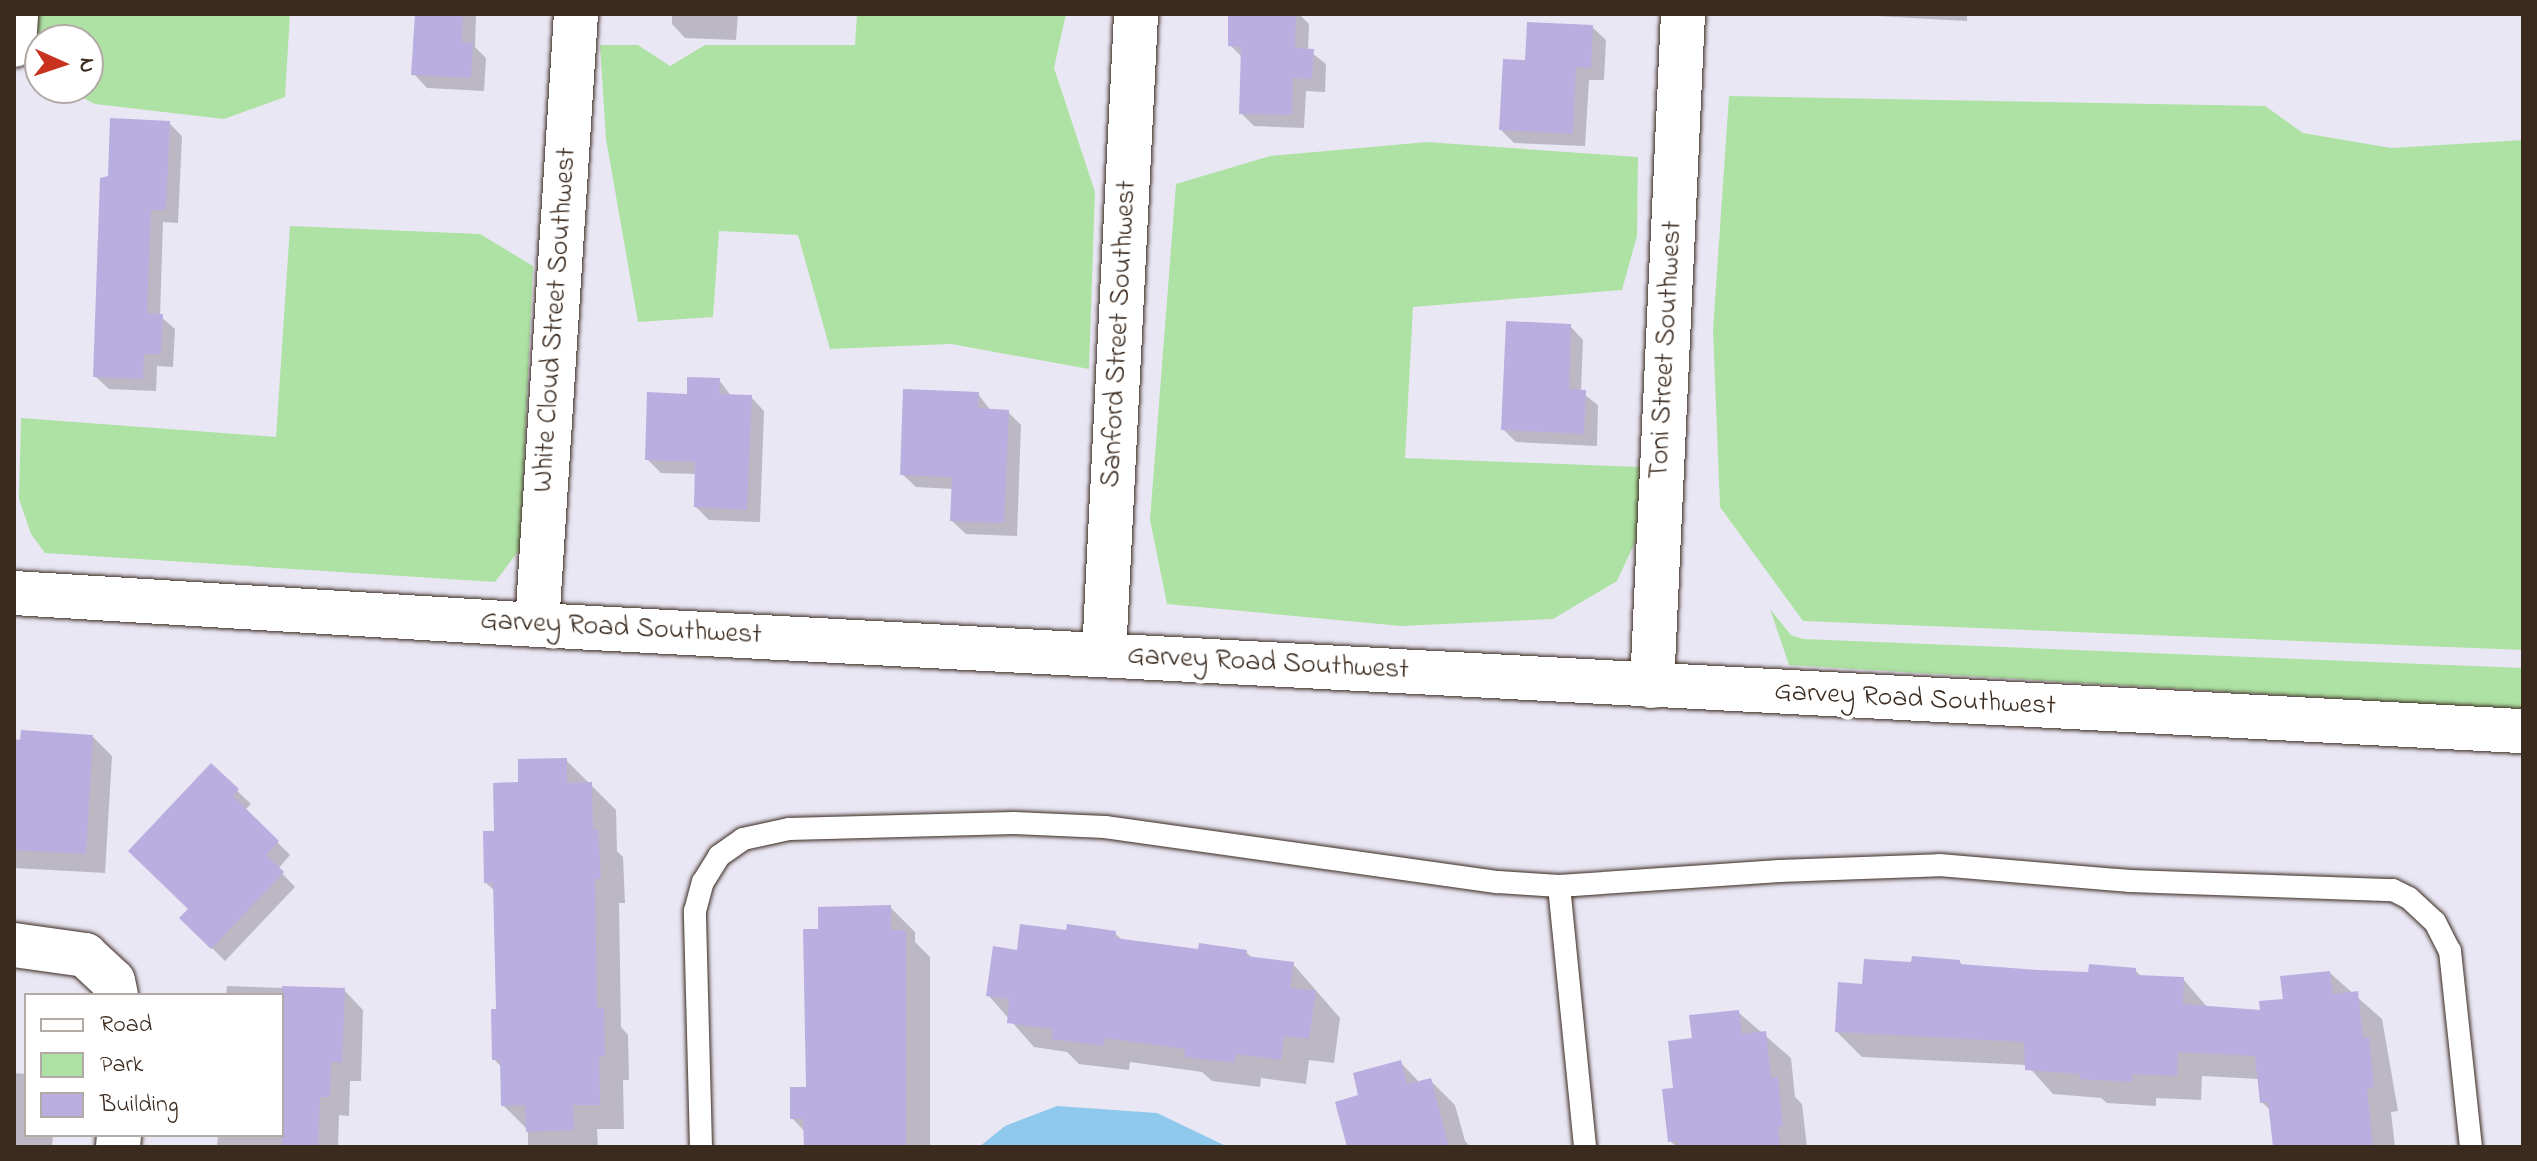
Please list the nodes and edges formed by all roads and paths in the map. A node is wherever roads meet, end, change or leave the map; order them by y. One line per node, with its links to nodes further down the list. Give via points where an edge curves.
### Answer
1 (16, 14): 5 (street)
2 (576, 14): 7 (street, White Cloud Street Southwest)
3 (1136, 14): 8 (street, Sanford Street Southwest)
4 (1683, 14): 9 (street, Toni Street Southwest)
5 (14, 45)
6 (14, 593): 7 (street, Garvey Road Southwest)
7 (537, 625): 8 (street, Garvey Road Southwest)
8 (1104, 655): 9 (street, Garvey Road Southwest)
9 (1652, 686): 10 (street, Garvey Road Southwest)
10 (2523, 731)
11 (1559, 886): 14 (lane, via 1105,827 1014,823 789,829 743,839 719,856 703,882 695,911); 15 (lane); 16 (lane, via 1939,865 2130,881 2393,890 2435,922 2450,951)
12 (14, 945): 13 (street, via 85,955)
13 (115, 988)
14 (701, 1147)
15 (1585, 1147)
16 (2471, 1147)

